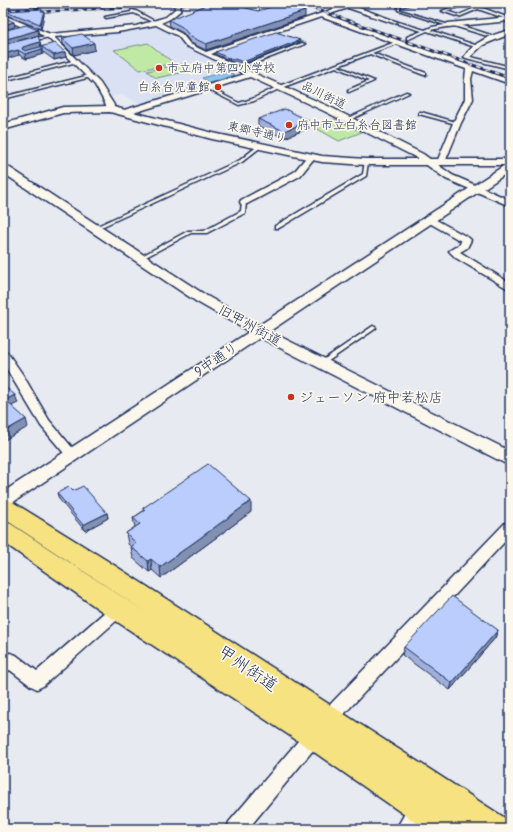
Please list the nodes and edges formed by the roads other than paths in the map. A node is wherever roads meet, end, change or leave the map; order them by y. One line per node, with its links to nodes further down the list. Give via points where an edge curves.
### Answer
1 (178, 3): 12 (street, via 177,12)
2 (358, 3): 4 (street)
3 (413, 3): 14 (lane, via 399,10)
4 (348, 6): 8 (street); 13 (street)
5 (479, 8): 5 (lane, via 464,4 443,11 459,16); 11 (lane)
6 (130, 10): 7 (lane)
7 (135, 12): 10 (lane); 12 (lane)
8 (320, 16): 24 (street); 28 (street)
9 (3, 17): 16 (street)
10 (106, 17)
11 (509, 18): 15 (street)
12 (156, 23): 20 (street, via 124,30); 28 (street, 品川街道, via 180,35 188,45)
13 (397, 23): 18 (lane)
14 (448, 25): 15 (street); 18 (lane)
15 (455, 25): 21 (lane)
16 (25, 27): 17 (street); 20 (street)
17 (14, 30)
18 (426, 30): 22 (lane); 26 (lane)
19 (510, 32): 21 (street)
20 (49, 36): 23 (lane); 30 (street, via 55,45)
21 (495, 37): 26 (street)
22 (408, 38)
23 (24, 42)
24 (398, 42): 27 (lane); 32 (street)
25 (303, 44): 34 (lane)
26 (476, 46): 29 (street)
27 (370, 52): 31 (lane); 36 (lane)
28 (205, 54): 34 (street, 品川街道)
29 (467, 57): 33 (lane)
30 (76, 61): 37 (street); 38 (lane)
31 (336, 66): 40 (lane); 42 (lane, via 372,81)
32 (469, 67): 39 (street); 49 (street, via 469,99)
33 (506, 67)
34 (239, 68): 35 (street, 品川街道)
35 (252, 74): 40 (street, 品川街道); 41 (street)
36 (425, 74)
37 (90, 76): 44 (lane); 45 (street, via 98,84)
38 (3, 80)
39 (510, 82)
40 (280, 87): 41 (lane, via 239,104); 48 (street, 品川街道)
41 (207, 88): 46 (street)
42 (349, 91)
43 (407, 93): 48 (lane)
44 (3, 98)
45 (110, 108): 46 (street, 東郷寺通り); 50 (street, 東郷寺通り, via 63,110)
46 (127, 112): 51 (street, 東郷寺通り, via 212,136)
47 (420, 113): 49 (lane)
48 (346, 120): 56 (street, 品川街道)
49 (457, 123): 54 (street)
50 (3, 127)
51 (260, 146): 52 (street, 東郷寺通り); 64 (lane, via 241,161)
52 (310, 157): 53 (street, 東郷寺通り); 60 (street, via 297,174)
53 (366, 162): 56 (street, 東郷寺通り); 63 (lane, via 365,175)
54 (441, 162): 55 (street, 東郷寺通り); 56 (street, 東郷寺通り)
55 (510, 162)
56 (430, 163): 59 (street, 品川街道, via 449,177)
57 (510, 166): 59 (street, 9中通り)
58 (3, 168): 64 (main road, 旧甲州街道)
59 (476, 189): 61 (street, 品川街道); 62 (street, 9中通り)
60 (244, 202): 65 (lane, via 243,212 205,232 190,232)
61 (510, 203)
62 (429, 219): 66 (street, via 466,240 464,246 454,251 459,256); 68 (street, 9中通り)
63 (277, 227)
64 (95, 228): 65 (main road, 旧甲州街道)
65 (140, 258): 68 (main road, 旧甲州街道)
66 (510, 287)
67 (374, 328): 70 (lane)
68 (258, 331): 70 (main road, 旧甲州街道); 71 (street, 9中通り)
69 (3, 355): 71 (street, via 45,423)
70 (322, 363): 72 (main road, 旧甲州街道)
71 (72, 455): 73 (street, 9中通り)
72 (510, 458)
73 (3, 500)
74 (3, 507): 79 (highway, 甲州街道, via 98,567)
75 (510, 527): 79 (street)
76 (3, 530): 77 (highway, 甲州街道)
77 (119, 609): 78 (street, via 37,681 10,660); 79 (highway, 甲州街道)
78 (3, 666)
79 (320, 728): 80 (highway, 甲州街道); 81 (street); 83 (highway, 甲州街道)
80 (411, 818): 82 (highway, 甲州街道)
81 (236, 829)
82 (450, 829)
83 (494, 829)

